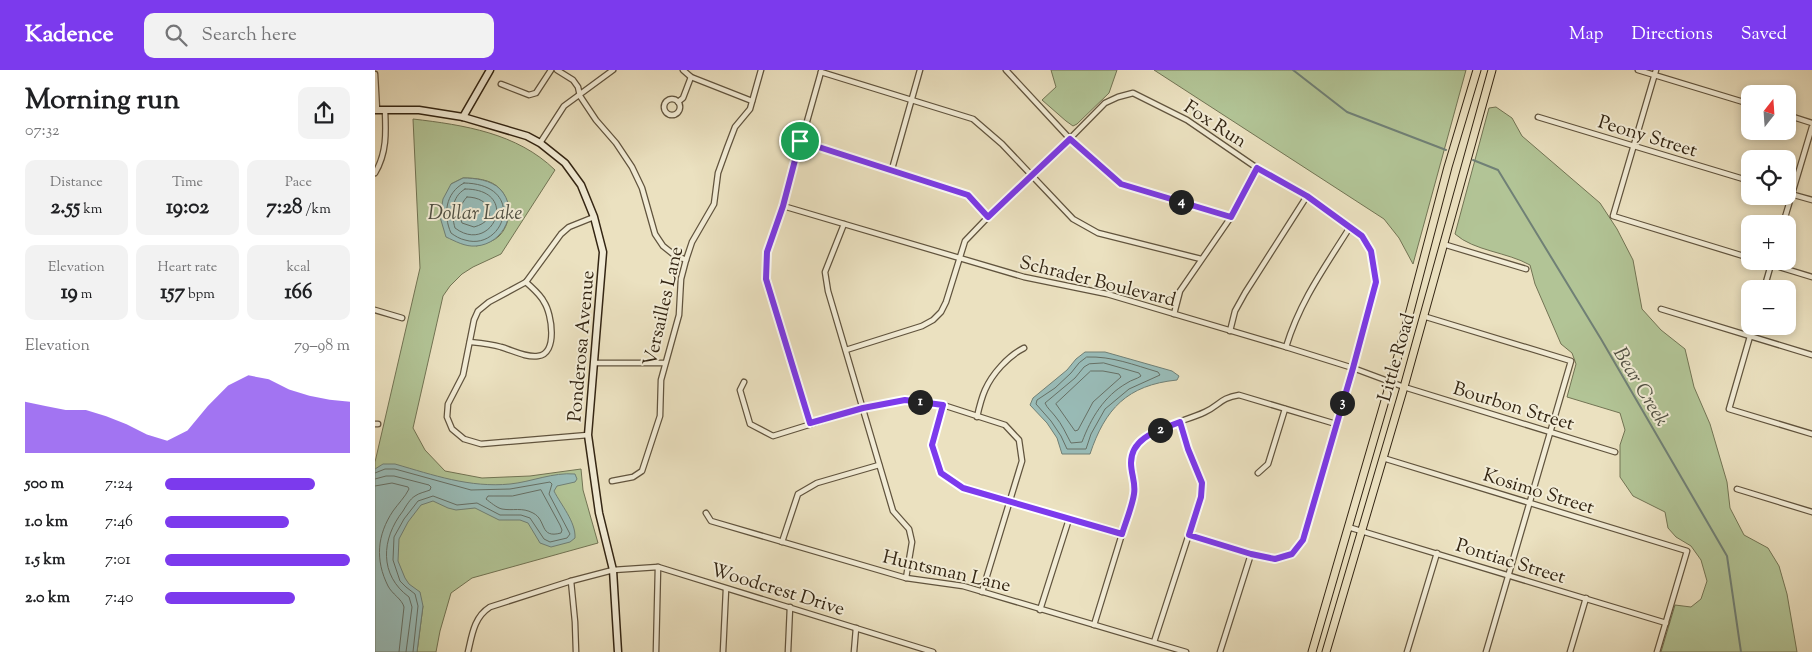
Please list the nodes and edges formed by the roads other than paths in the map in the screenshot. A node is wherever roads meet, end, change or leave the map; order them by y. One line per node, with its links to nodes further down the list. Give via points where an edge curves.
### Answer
1 (490, 70): 23 (street)
2 (551, 70): 16 (street, via 536,93 529,95)
3 (557, 70): 17 (street, via 573,80)
4 (613, 70): 17 (street)
5 (683, 70): 15 (street)
6 (761, 70): 19 (street, Versailles Lane)
7 (921, 70): 18 (street)
8 (1005, 70): 28 (street)
9 (1477, 70): 71 (main road, Little Road)
10 (1491, 70): 47 (main road, Little Road)
11 (1637, 70): 13 (street)
12 (821, 71): 18 (street); 29 (street)
13 (1655, 73): 20 (street); 31 (street)
14 (375, 74): 22 (street)
15 (691, 78): 19 (street); 21 (street)
16 (501, 84)
17 (580, 96): 30 (street, via 564,106); 51 (street, via 632,167 642,188 655,234 663,246)
18 (911, 100): 33 (street); 35 (street, via 973,119)
19 (752, 101): 51 (street, Versailles Lane, via 750,109 735,127 718,173 714,204 692,242)
20 (1741, 101)
21 (678, 102)
22 (379, 110): 23 (street, Ponderosa Avenue, via 419,110); 34 (street, via 387,134 385,150)
23 (463, 117): 30 (street, Ponderosa Avenue)
24 (1538, 117): 31 (street, Peony Street)
25 (1796, 118): 26 (street)
26 (1812, 122)
27 (1812, 127): 36 (street)
28 (1070, 139): 32 (street, Fox Run, via 1105,104 1133,93 1187,120); 35 (street); 44 (street, via 1121,184)
29 (800, 141): 33 (street); 41 (street)
30 (540, 143): 42 (street, Ponderosa Avenue, via 565,163 581,185)
31 (1634, 146): 37 (street, Peony Street); 48 (street, via 1613,216)
32 (1257, 168): 39 (street, Fox Run); 44 (street)
33 (892, 169): 43 (street, via 968,195)
34 (376, 171)
35 (1033, 175): 43 (street); 50 (street, via 1073,219 1097,233)
36 (1796, 175)
37 (1741, 178)
38 (1796, 195): 40 (street)
39 (1307, 196): 46 (street, Fox Run); 61 (street, via 1245,293 1235,311)
40 (1812, 200)
41 (783, 206): 45 (street, Schrader Boulevard); 79 (street, via 767,252 766,279)
42 (594, 217): 55 (street, via 569,227 561,234); 68 (street, Ponderosa Avenue, via 603,252)
43 (988, 217): 49 (street, via 965,241)
44 (1231, 217): 50 (street)
45 (844, 224): 49 (street, Schrader Boulevard); 66 (street, via 825,272)
46 (1350, 227): 64 (street, via 1303,301); 70 (street, Fox Run, via 1362,236 1371,251 1376,282)
47 (1443, 244): 52 (street); 59 (main road, Little Road)
48 (1741, 255)
49 (961, 257): 58 (street, Schrader Boulevard, via 1024,277 1107,294); 66 (street, via 946,302 933,320)
50 (1201, 259): 58 (street, via 1180,291)
51 (686, 260): 69 (street, Versailles Lane, via 681,278 679,316)
52 (1526, 269)
53 (1792, 270): 54 (street)
54 (1812, 277)
55 (526, 282): 63 (street, via 478,311); 63 (street, via 549,310 552,327 547,351 536,357 499,346)
56 (375, 310): 60 (street)
57 (1661, 310): 62 (street)
58 (1174, 314): 61 (street, Schrader Boulevard)
59 (1423, 316): 73 (main road, Little Road); 81 (street, via 1571,361)
60 (402, 318)
61 (1230, 331): 64 (street, Schrader Boulevard)
62 (1750, 336): 67 (street); 82 (street, via 1729,409)
63 (470, 342): 83 (street, via 463,375 448,404 447,417 452,429 463,439 481,444)
64 (1286, 347): 70 (street, Schrader Boulevard)
65 (1024, 348): 77 (street, via 1015,352 985,390)
66 (846, 350): 75 (street)
67 (1812, 355)
68 (594, 363): 69 (street, Versailles Lane); 83 (street, Ponderosa Avenue)
69 (665, 363): 88 (street, Versailles Lane, via 660,416 642,471 636,476)
70 (1353, 368): 71 (street, Schrader Boulevard); 80 (street, Fox Run)
71 (1390, 381): 73 (street, Schrader Boulevard); 95 (main road, Little Road)
72 (743, 382): 79 (street, via 740,390 750,424 773,436)
73 (1404, 387): 81 (street, Bourbon Street); 85 (main road, Little Road)
74 (943, 405): 75 (street, via 905,400); 77 (street); 90 (street, via 932,445 941,473 963,488)
75 (863, 408): 79 (street); 86 (street)
76 (1285, 409): 78 (street, via 1239,395 1230,396 1207,411); 80 (street); 87 (street, via 1267,464)
77 (977, 417): 90 (street, via 1005,425 1019,440 1022,461)
78 (1180, 422): 97 (street, via 1151,433 1133,450 1134,495); 98 (street, via 1202,483)
79 (810, 423)
80 (1336, 424): 101 (street, Fox Run, via 1303,540 1292,554 1275,559)
81 (1550, 432): 84 (street, Bourbon Street); 91 (street)
82 (1812, 434)
83 (588, 435): 103 (street, Ponderosa Avenue, via 599,513)
84 (1615, 452)
85 (1383, 458): 91 (street, Kosimo Street); 96 (main road, Little Road)
86 (879, 465): 99 (street, via 817,483 798,494); 105 (street, via 893,511 909,529 912,542)
87 (1258, 473)
88 (612, 481)
89 (1737, 489): 92 (street)
90 (1010, 501): 94 (street); 108 (street)
91 (1529, 503): 104 (street); 112 (street, Kosimo Street, via 1687,551)
92 (1812, 512)
93 (706, 513): 99 (street, Huntsman Lane, via 711,521)
94 (1069, 519): 97 (street); 111 (street)
95 (1349, 527): 96 (street, Pontiac Street); 126 (main road, Little Road)
96 (1362, 531): 100 (street, Pontiac Street); 127 (main road, Little Road)
97 (1122, 534): 113 (street)
98 (1189, 535): 101 (street, Fox Run); 115 (street)
99 (783, 542): 105 (street, Huntsman Lane)
100 (1437, 553): 104 (street, Pontiac Street); 128 (street)
101 (1251, 554): 125 (street)
102 (658, 567): 103 (street, Woodcrest Drive); 107 (street, Woodcrest Drive); 119 (street)
103 (613, 570): 106 (street, Woodcrest Drive); 118 (street, Ponderosa Avenue)
104 (1508, 575): 109 (street, Pontiac Street); 129 (street)
105 (906, 578): 108 (street, Huntsman Lane)
106 (571, 581): 116 (street, Woodcrest Drive, via 482,612 477,619); 117 (street)
107 (726, 589): 110 (street, Woodcrest Drive); 120 (street)
108 (983, 592): 111 (street, Huntsman Lane)
109 (1585, 598): 112 (street, Pontiac Street); 130 (street)
110 (790, 607): 114 (street, Woodcrest Drive); 121 (street)
111 (1040, 610): 113 (street, Huntsman Lane)
112 (1666, 623): 131 (street)
113 (1094, 625): 115 (street, Huntsman Lane)
114 (856, 628): 122 (street); 123 (street, Woodcrest Drive)
115 (1154, 642): 124 (street, Huntsman Lane)
116 (469, 652)
117 (576, 652)
118 (618, 652)
119 (656, 652)
120 (723, 652)
121 (788, 652)
122 (854, 652)
123 (933, 652)
124 (1186, 652)
125 (1220, 652)
126 (1312, 652)
127 (1326, 652)
128 (1407, 652)
129 (1486, 652)
130 (1570, 652)
131 (1657, 652)

